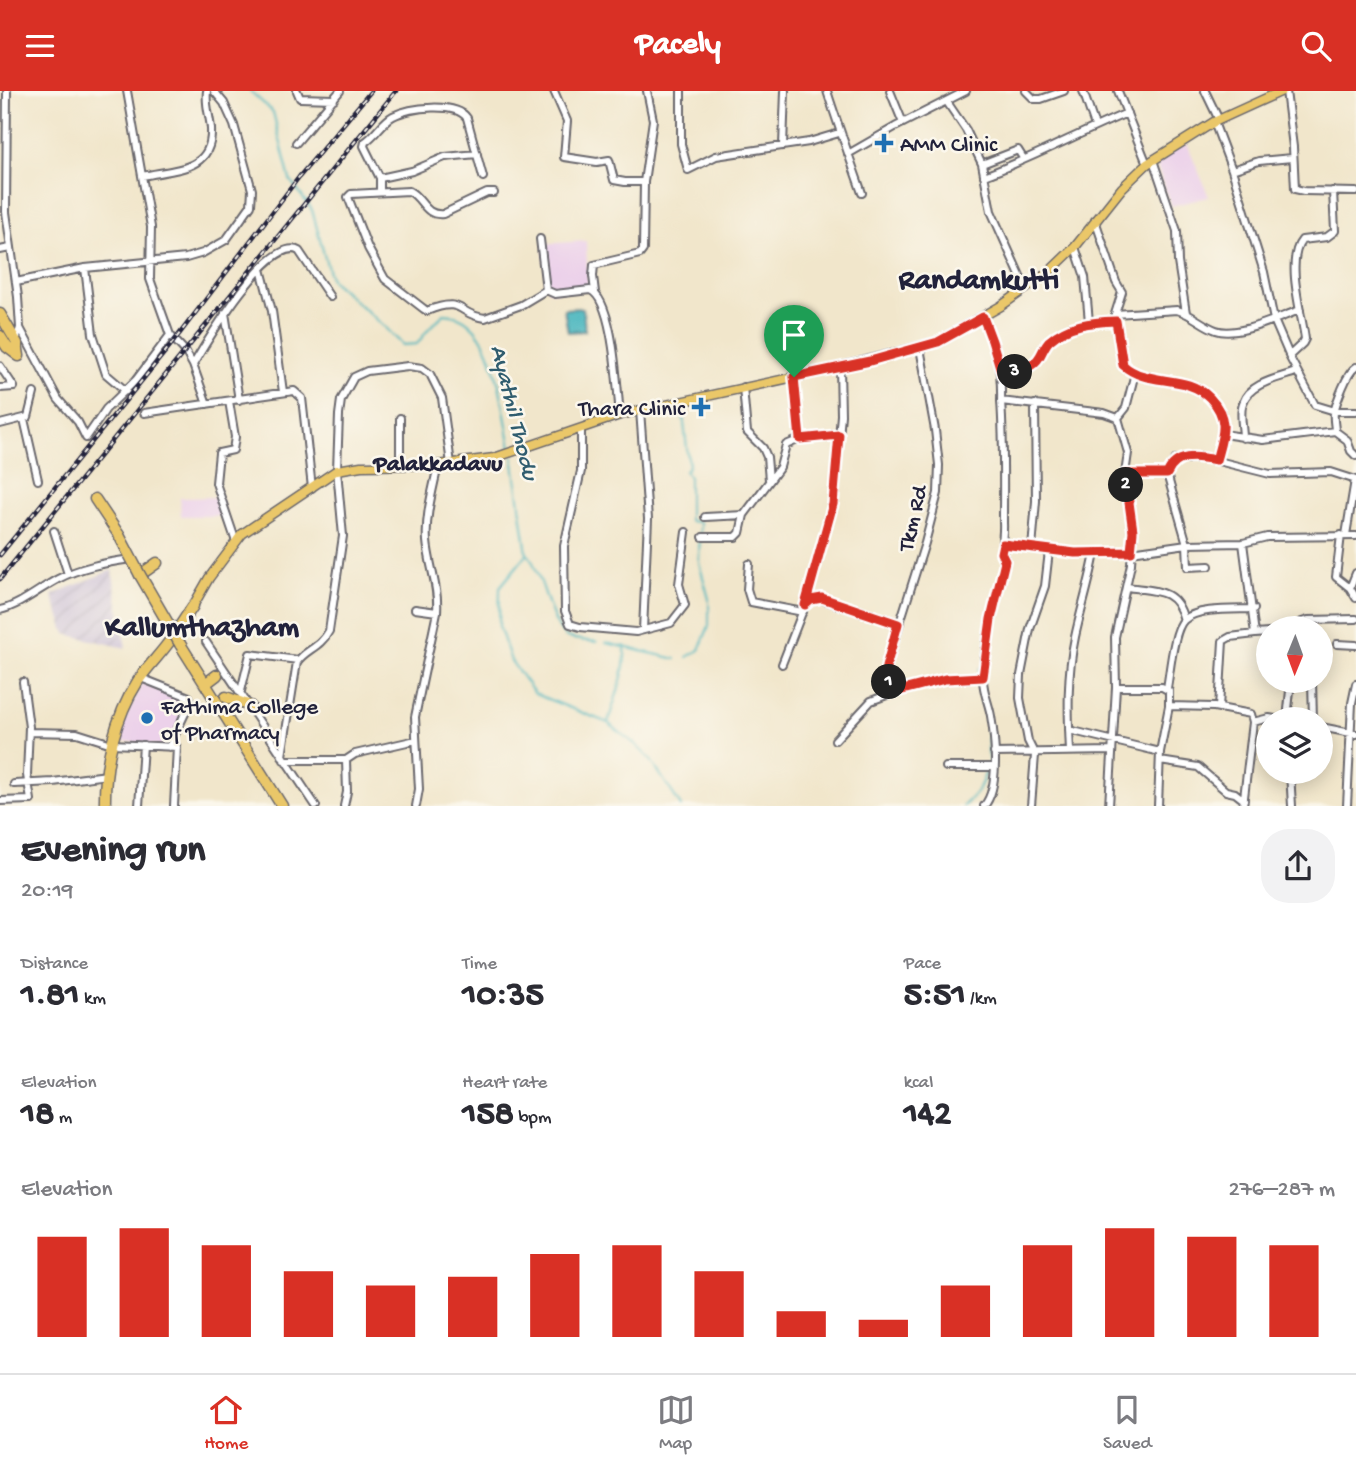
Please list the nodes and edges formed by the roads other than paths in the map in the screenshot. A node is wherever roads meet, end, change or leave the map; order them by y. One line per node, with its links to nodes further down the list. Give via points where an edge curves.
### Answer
1 (8, 91): 49 (street, via 6,212)
2 (127, 91): 36 (street)
3 (207, 91): 36 (street, via 211,133 206,154 198,163)
4 (214, 91): 51 (street, via 234,125 250,177 251,205 226,240 209,250)
5 (296, 91): 20 (street, via 300,98)
6 (340, 91): 20 (street)
7 (554, 91): 40 (street, via 567,121 564,157 609,160 614,180)
8 (647, 91): 40 (street, via 653,120)
9 (681, 91): 28 (street, via 681,143 688,170 716,156)
10 (785, 91): 28 (street)
11 (827, 91): 26 (street)
12 (890, 91): 24 (street)
13 (966, 91): 21 (street)
14 (1026, 91): 15 (street, via 1034,99)
15 (1064, 91)
16 (1083, 91): 25 (street)
17 (1118, 91): 22 (street)
18 (1205, 91): 23 (street)
19 (1284, 91): 23 (main road); 32 (street)
20 (334, 99): 27 (street)
21 (947, 102): 24 (street); 34 (street)
22 (1127, 113): 25 (street); 33 (street)
23 (1216, 121): 33 (main road); 35 (street)
24 (903, 123): 30 (street)
25 (1095, 126): 37 (street)
26 (839, 133): 28 (street); 30 (street)
27 (296, 143)
28 (783, 146)
29 (477, 154): 38 (street); 39 (street, via 445,157); 39 (street, via 463,113 419,109 393,116 365,142)
30 (848, 154): 45 (street)
31 (1023, 158): 34 (street, via 1018,150)
32 (1292, 158): 35 (street, via 1259,161); 41 (street, via 1295,188)
33 (1150, 162): 46 (main road); 61 (street, via 1177,231)
34 (982, 164): 37 (street)
35 (1232, 170): 65 (street)
36 (143, 176): 51 (street, via 151,227)
37 (984, 176): 55 (street, via 991,211)
38 (483, 177)
39 (380, 178): 42 (street)
40 (644, 182): 57 (street, via 642,253 594,265)
41 (1333, 191): 43 (street); 59 (street, via 1335,231 1327,237 1302,240 1295,252)
42 (380, 192): 44 (street, via 409,191 436,215); 56 (street, via 348,197 385,279 424,310 457,305 480,318 521,305)
43 (1356, 192)
44 (494, 193)
45 (862, 193)
46 (1096, 220): 48 (main road); 64 (street, via 1122,292)
47 (540, 239): 56 (street)
48 (1075, 247): 55 (main road); 66 (street, via 1083,266)
49 (10, 248): 50 (street); 54 (street)
50 (0, 250)
51 (149, 263): 52 (street); 68 (street, via 154,294)
52 (85, 268): 54 (street); 83 (street, via 93,334 106,374)
53 (261, 269): 58 (street, via 279,252 295,248); 60 (street); 84 (street)
54 (16, 282): 67 (street)
55 (1026, 289): 63 (main road)
56 (546, 290): 57 (street, via 555,294)
57 (595, 292): 95 (street, via 610,333)
58 (330, 297)
59 (1300, 310): 65 (street); 72 (street, via 1305,339)
60 (225, 313): 73 (street); 86 (street)
61 (1186, 313): 64 (street, via 1148,311); 65 (street, via 1223,332)
62 (0, 314): 70 (highway)
63 (983, 317): 71 (main road); 79 (street)
64 (1116, 318): 66 (street); 78 (street, via 1121,360)
65 (1274, 320): 72 (street)
66 (1089, 322): 79 (street, via 1074,325 1049,341 1028,368)
67 (20, 328): 70 (street); 83 (street, via 58,399 86,438 106,409)
68 (170, 335): 73 (street); 83 (street)
69 (0, 336): 70 (highway, via 19,356)
70 (16, 341)
71 (920, 348): 75 (main road); 153 (street, Tkm Rd, via 935,430 937,493)
72 (1289, 356): 77 (street)
73 (193, 365): 89 (street)
74 (0, 366): 82 (street, via 13,387)
75 (840, 367): 80 (main road); 103 (street)
76 (1356, 367): 92 (street, via 1347,376)
77 (1296, 372): 92 (street, via 1315,405); 104 (street, via 1267,382 1247,396 1242,407)
78 (1135, 373): 97 (street, via 1126,408); 102 (street, via 1196,387 1223,415)
79 (1002, 374): 88 (street)
80 (794, 377): 81 (main road); 105 (street)
81 (743, 387): 91 (main road); 115 (street, via 747,432 763,448)
82 (0, 388)
83 (126, 391)
84 (284, 392): 86 (street); 117 (street, via 294,391 302,398)
85 (34, 393): 98 (street)
86 (239, 400): 87 (street)
87 (229, 401): 89 (street); 126 (street, via 233,450 219,453 216,483)
88 (1001, 401): 90 (street); 128 (street)
89 (207, 404): 94 (street)
90 (1035, 404): 97 (street); 130 (street)
91 (640, 410): 95 (main road); 154 (street, via 648,519)
92 (1335, 411): 93 (street); 101 (street)
93 (1356, 411)
94 (144, 412)
95 (620, 415): 100 (main road)
96 (400, 418): 109 (street)
97 (1118, 418): 112 (street, via 1129,453)
98 (24, 419): 99 (street); 114 (street)
99 (0, 424)
100 (581, 429): 108 (main road, via 494,458); 154 (street, via 581,471 564,546 566,617 580,627)
101 (1335, 431): 104 (street, via 1263,440); 106 (street)
102 (1223, 434): 104 (street); 107 (street)
103 (839, 435): 105 (street); 146 (street, via 833,504)
104 (1243, 437)
105 (800, 439): 115 (street, via 786,445 780,467)
106 (1356, 456)
107 (1216, 460): 113 (street, via 1180,459 1171,464); 116 (street, via 1270,474 1331,472)
108 (451, 464): 110 (main road); 111 (street, via 439,389 422,368 408,366 367,371 347,387 339,415)
109 (400, 465): 110 (main road); 111 (main road)
110 (438, 465): 149 (street, via 426,539)
111 (337, 470): 117 (main road); 159 (street, via 343,536 329,631 324,641)
112 (1125, 474): 113 (street); 132 (street, via 1133,531)
113 (1167, 474): 129 (street)
114 (38, 480)
115 (769, 480): 119 (street)
116 (1356, 480): 123 (street)
117 (312, 488): 126 (main road, via 249,528)
118 (95, 499): 134 (highway, bridge)
119 (744, 515): 120 (street); 125 (street, via 736,537)
120 (705, 517)
121 (54, 531): 139 (street)
122 (686, 532): 154 (street, via 679,584 684,608 671,623)
123 (1343, 535): 124 (street); 127 (street, via 1267,537); 142 (street, via 1336,577)
124 (1356, 536)
125 (703, 537)
126 (236, 542): 144 (main road)
127 (1244, 543): 129 (street); 147 (street)
128 (1003, 544): 130 (street); 162 (street, via 1005,561)
129 (1187, 544): 132 (street); 137 (street, via 1188,567)
130 (1032, 548): 131 (street)
131 (1049, 551): 133 (street); 190 (street, via 1045,586 1021,675 1020,698)
132 (1131, 552): 133 (street); 141 (street)
133 (1095, 553): 178 (street, via 1073,649)
134 (131, 559): 139 (street); 140 (highway, bridge)
135 (158, 563): 140 (highway)
136 (748, 564): 146 (street, via 751,603)
137 (1209, 566)
138 (1356, 573): 142 (street)
139 (68, 574): 148 (street)
140 (139, 575): 165 (highway, bridge)
141 (1128, 587): 152 (street, via 1170,595); 167 (street, via 1115,637)
142 (1350, 588): 143 (street)
143 (1356, 598)
144 (193, 606): 163 (highway)
145 (415, 609): 149 (street)
146 (804, 609): 153 (street, via 811,600 822,598); 160 (street)
147 (1254, 609): 152 (street, via 1196,614); 155 (street)
148 (0, 610)
149 (438, 612): 182 (street, via 420,687)
150 (1334, 619): 151 (street)
151 (1356, 619)
152 (1184, 620): 168 (street, via 1176,637)
153 (898, 624): 170 (street, Tkm Rd, via 886,667)
154 (643, 630)
155 (1255, 633): 175 (street, via 1223,641)
156 (206, 642): 169 (street)
157 (1337, 644): 158 (street)
158 (1356, 645)
159 (298, 660): 169 (street, via 250,655); 193 (street)
160 (782, 664)
161 (217, 675): 165 (highway)
162 (983, 677): 170 (street, via 945,679); 192 (street)
163 (141, 678): 185 (highway, via 126,702); 187 (street, via 191,701)
164 (23, 682): 180 (street)
165 (205, 684): 209 (highway)
166 (1356, 684): 172 (street)
167 (1116, 687): 168 (street); 184 (street)
168 (1167, 688): 174 (street)
169 (241, 691): 173 (street)
170 (891, 693): 183 (street, via 871,701)
171 (226, 697): 173 (highway)
172 (1354, 703): 181 (street)
173 (250, 706): 193 (street)
174 (1169, 706): 175 (street); 191 (street)
175 (1219, 708): 177 (street, via 1251,714)
176 (1256, 721): 177 (street)
177 (1253, 722): 205 (street)
178 (1069, 730): 184 (street); 188 (street)
179 (1333, 730): 181 (street)
180 (29, 732): 185 (street, via 77,733); 199 (street)
181 (1353, 734): 218 (street)
182 (416, 740): 194 (street); 212 (street)
183 (835, 740)
184 (1113, 742): 189 (street); 191 (street)
185 (112, 744): 186 (street); 198 (highway)
186 (143, 745): 187 (street); 207 (street)
187 (169, 747): 208 (street, via 177,747)
188 (1070, 751): 189 (street); 190 (street)
189 (1112, 751): 215 (street)
190 (1033, 752): 192 (street); 214 (street)
191 (1160, 752): 195 (street)
192 (994, 753): 197 (street)
193 (283, 758): 194 (street); 210 (street)
194 (346, 760): 211 (street)
195 (1160, 761): 205 (street, via 1198,767); 216 (street)
196 (946, 767): 197 (street)
197 (994, 767): 213 (street, via 992,795)
198 (107, 775): 199 (street); 206 (highway)
199 (28, 783): 200 (street); 203 (street)
200 (13, 784)
201 (1291, 784): 217 (street)
202 (40, 796): 203 (street)
203 (31, 799): 204 (street)
204 (0, 801)
205 (1244, 803)
206 (105, 806)
207 (139, 806)
208 (174, 806)
209 (282, 806)
210 (316, 806)
211 (344, 806)
212 (416, 806)
213 (984, 806)
214 (1031, 806)
215 (1109, 806)
216 (1158, 806)
217 (1292, 806)
218 (1347, 806)

